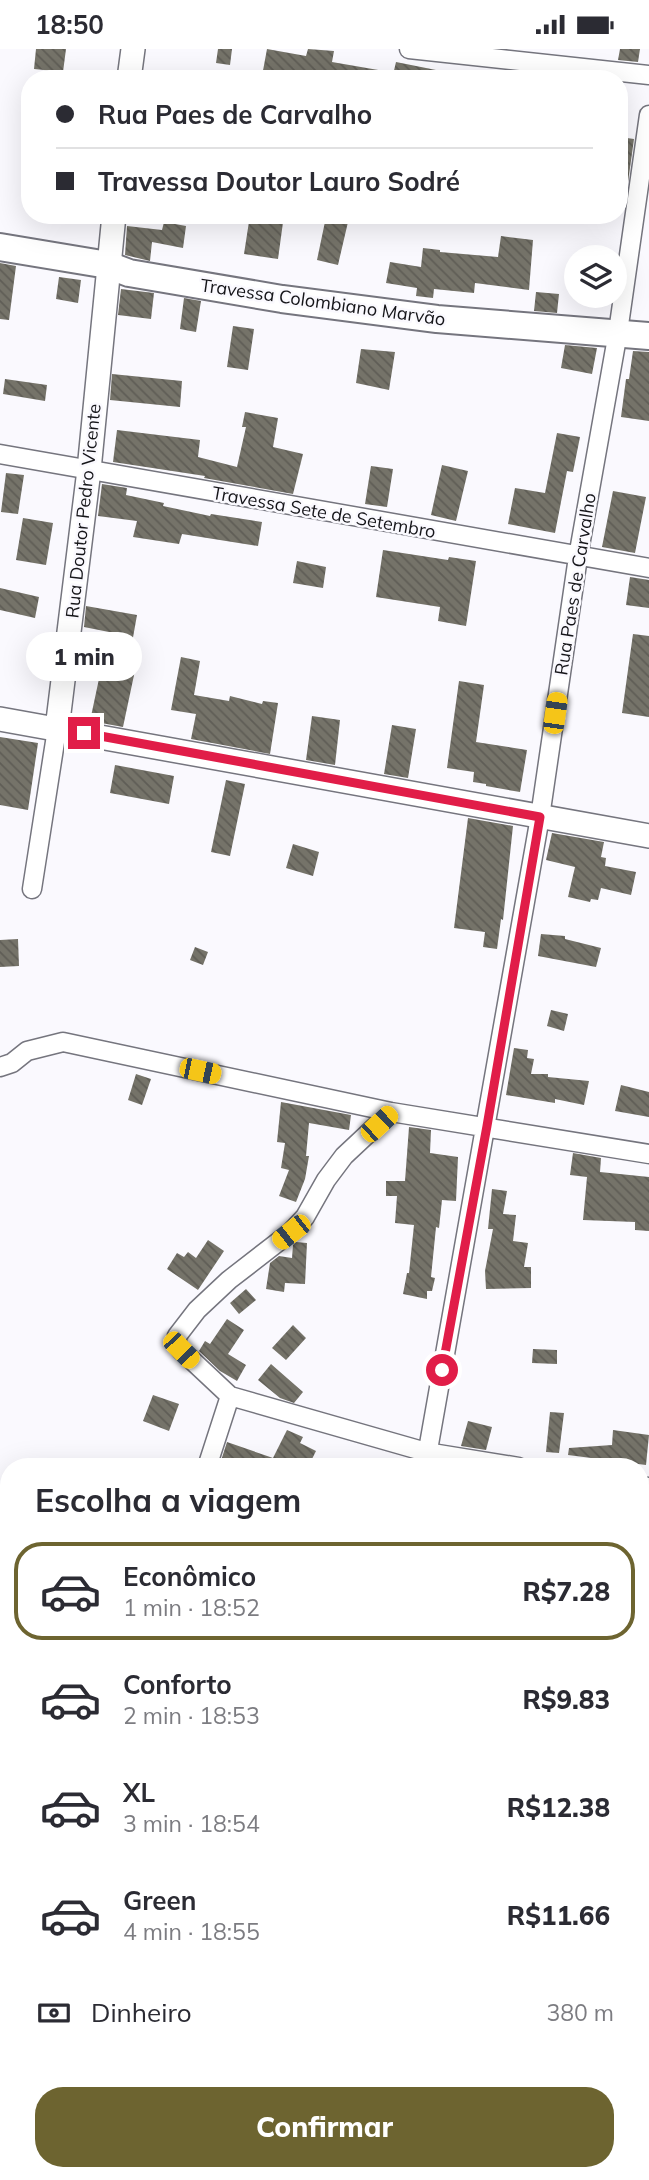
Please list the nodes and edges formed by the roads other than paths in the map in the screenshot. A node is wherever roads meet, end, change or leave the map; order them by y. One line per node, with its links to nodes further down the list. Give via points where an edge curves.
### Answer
1 (133, 49): 3 (street)
2 (409, 49): 4 (street)
3 (131, 70)
4 (603, 70)
5 (628, 73): 6 (street)
6 (649, 75)
7 (649, 115): 11 (street, Rua Paes de Carvalho)
8 (113, 224): 10 (street, Rua Doutor Pedro Vicente)
9 (0, 247): 10 (main road, Travessa Colombiano Marvão)
10 (108, 265): 11 (main road, Travessa Colombiano Marvão, via 129,273 361,310); 14 (street, Rua Doutor Pedro Vicente)
11 (618, 332): 12 (main road, Travessa Colombiano Marvão); 15 (street, Rua Paes de Carvalho)
12 (649, 336)
13 (0, 454): 14 (street, Travessa Sete de Setembro)
14 (89, 470): 15 (street, Travessa Sete de Setembro); 18 (street, Rua Doutor Pedro Vicente)
15 (578, 557): 16 (street, Travessa Sete de Setembro); 19 (street, Rua Paes de Carvalho)
16 (649, 568)
17 (0, 719): 18 (street)
18 (57, 729): 19 (street); 21 (street, Rua Doutor Pedro Vicente)
19 (540, 817): 20 (street); 24 (street, Rua Paes de Carvalho)
20 (649, 836)
21 (32, 889)
22 (0, 1067): 23 (street, via 27,1051 63,1042)
23 (391, 1112): 24 (street); 26 (street, via 344,1156 291,1232 213,1294 178,1332 181,1350)
24 (487, 1126): 25 (street); 29 (street, Rua Paes de Carvalho)
25 (649, 1154)
26 (230, 1396): 27 (street); 28 (street)
27 (210, 1458)
28 (423, 1458)
29 (426, 1458)

